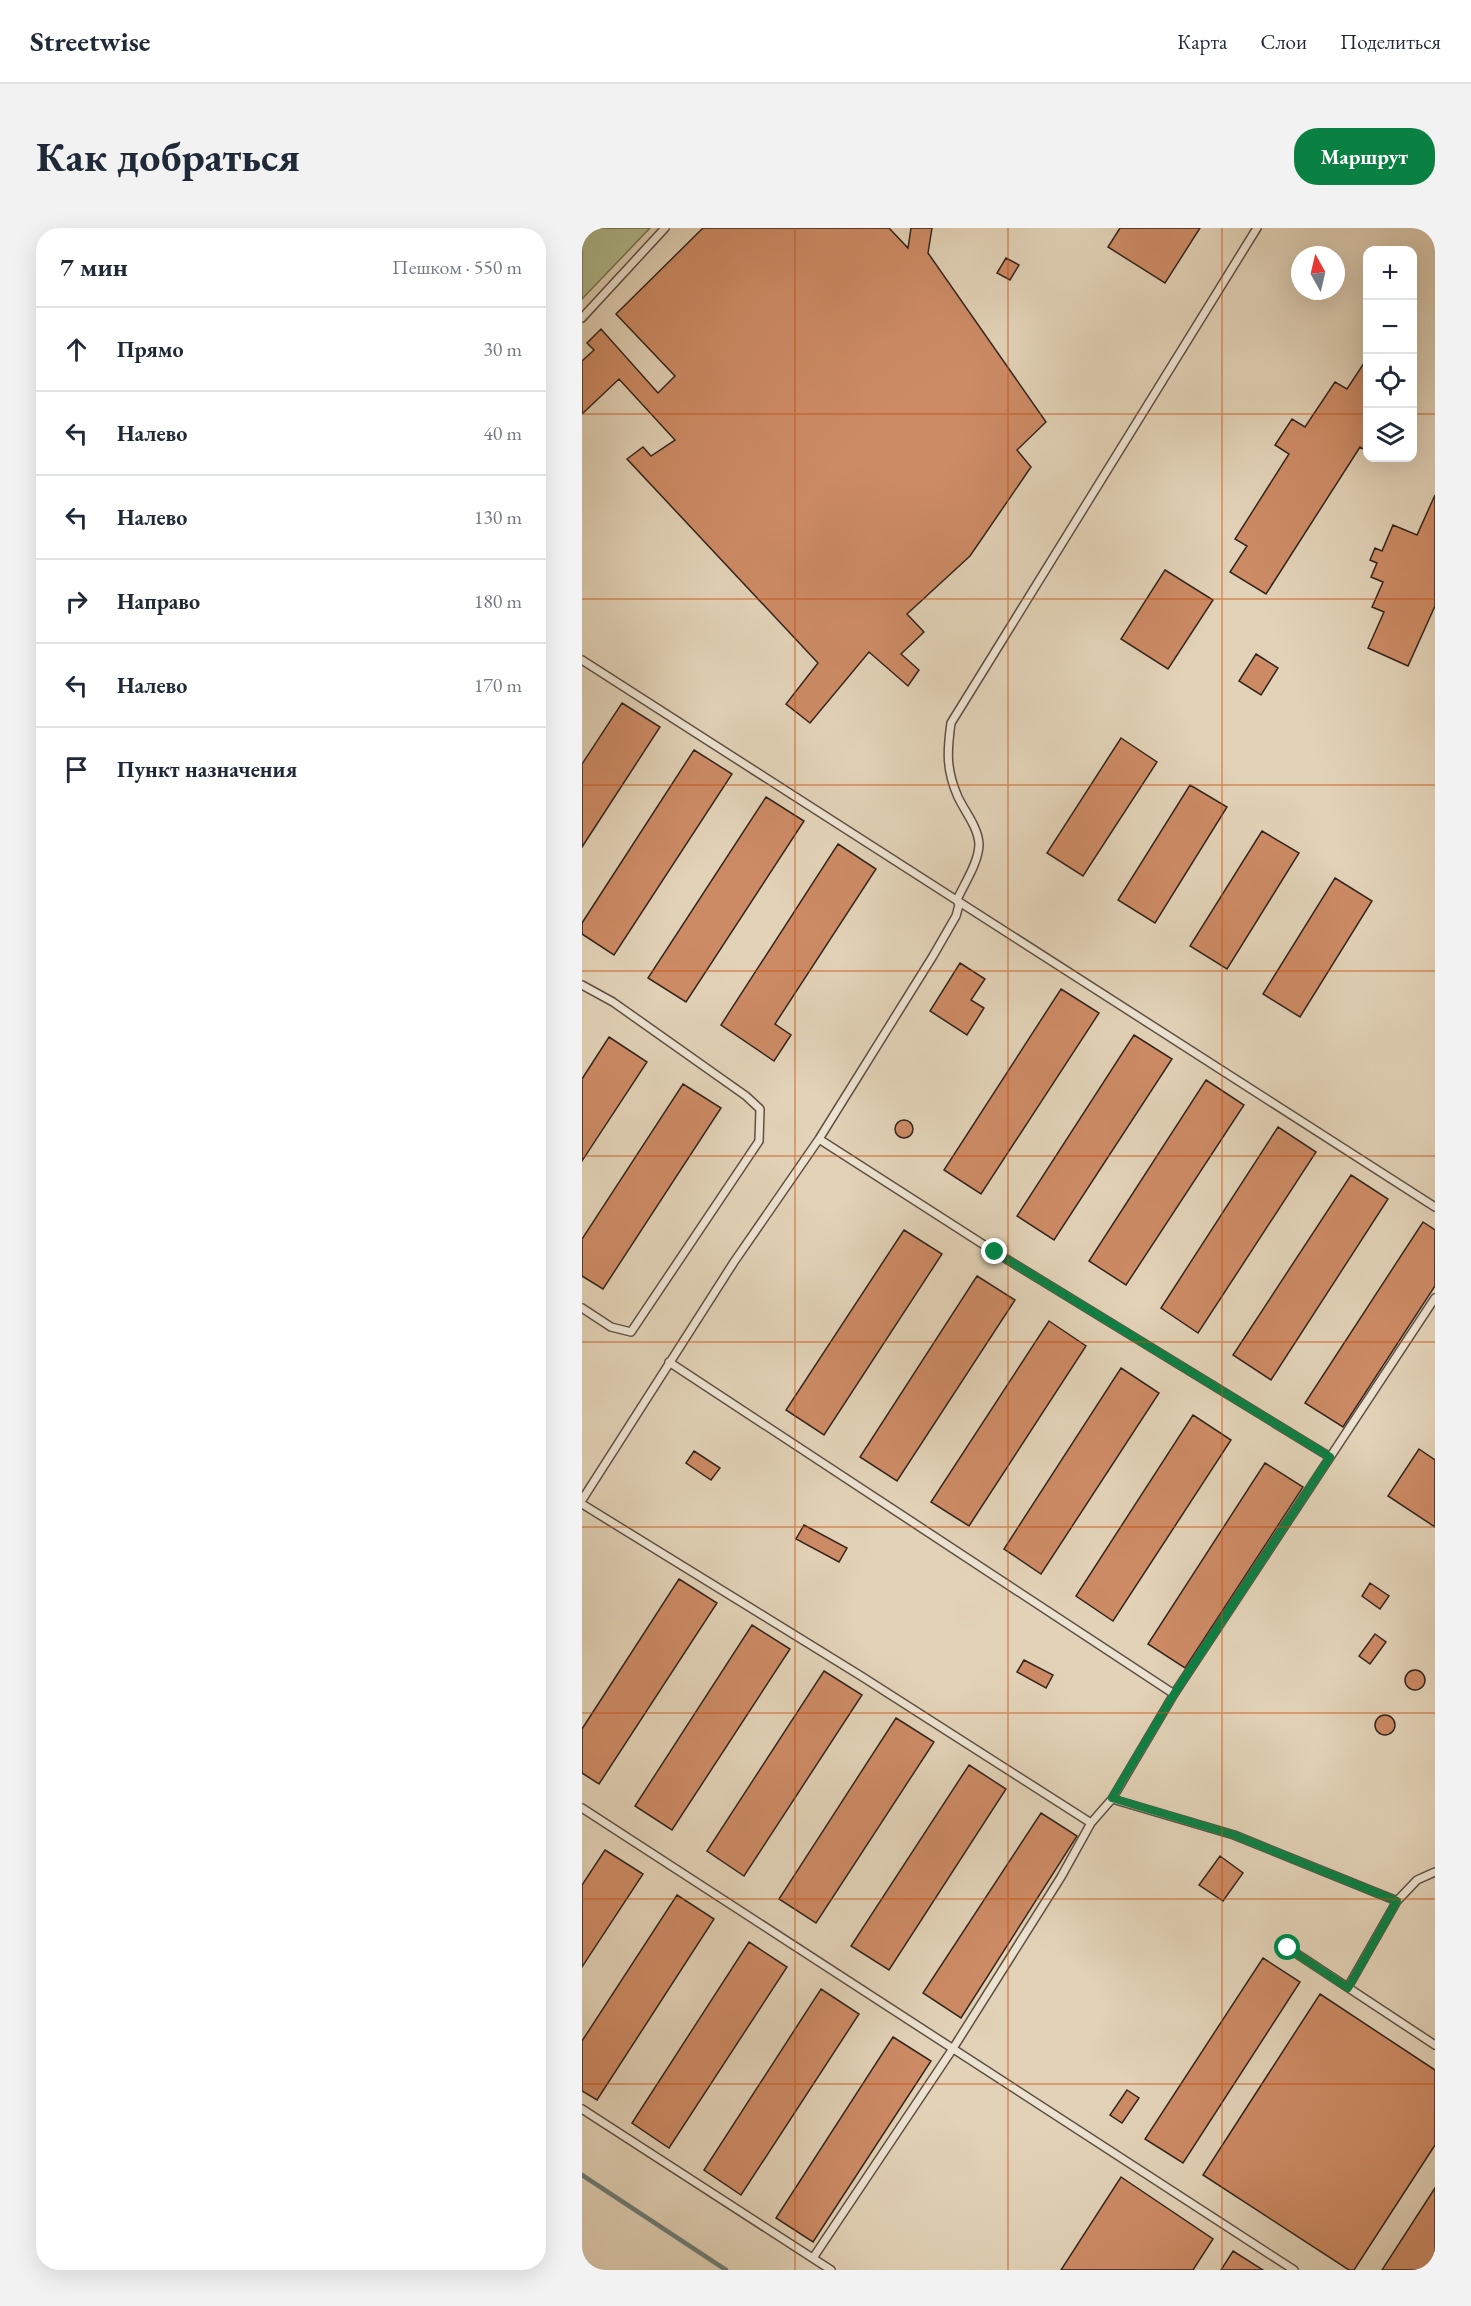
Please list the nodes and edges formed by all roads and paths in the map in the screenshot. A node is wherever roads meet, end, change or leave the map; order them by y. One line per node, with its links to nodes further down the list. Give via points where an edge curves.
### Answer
1 (664, 228): 3 (lane)
2 (1257, 228): 5 (lane, via 951,723 946,759 979,846)
3 (582, 318)
4 (582, 660): 5 (lane)
5 (957, 900): 7 (lane, via 956,916 933,956); 8 (lane)
6 (582, 985): 10 (lane, via 613,1002 746,1095 760,1109 759,1142 631,1332 611,1327)
7 (819, 1139): 11 (lane); 12 (lane)
8 (1435, 1207)
9 (1435, 1298): 12 (lane)
10 (582, 1308)
11 (669, 1362): 13 (lane); 14 (lane)
12 (1330, 1457): 14 (lane)
13 (582, 1502): 17 (lane)
14 (1174, 1694): 15 (lane)
15 (1112, 1798): 17 (lane); 19 (lane, via 1234,1835)
16 (582, 1808): 23 (lane)
17 (1091, 1823): 23 (lane)
18 (1435, 1872): 19 (lane, via 1417,1880)
19 (1397, 1901): 21 (lane)
20 (1288, 1948): 21 (lane)
21 (1348, 1988): 22 (lane)
22 (1435, 2045)
23 (952, 2050): 25 (lane); 27 (lane)
24 (582, 2109): 25 (lane)
25 (813, 2258): 26 (lane)
26 (831, 2270)
27 (1294, 2270)

